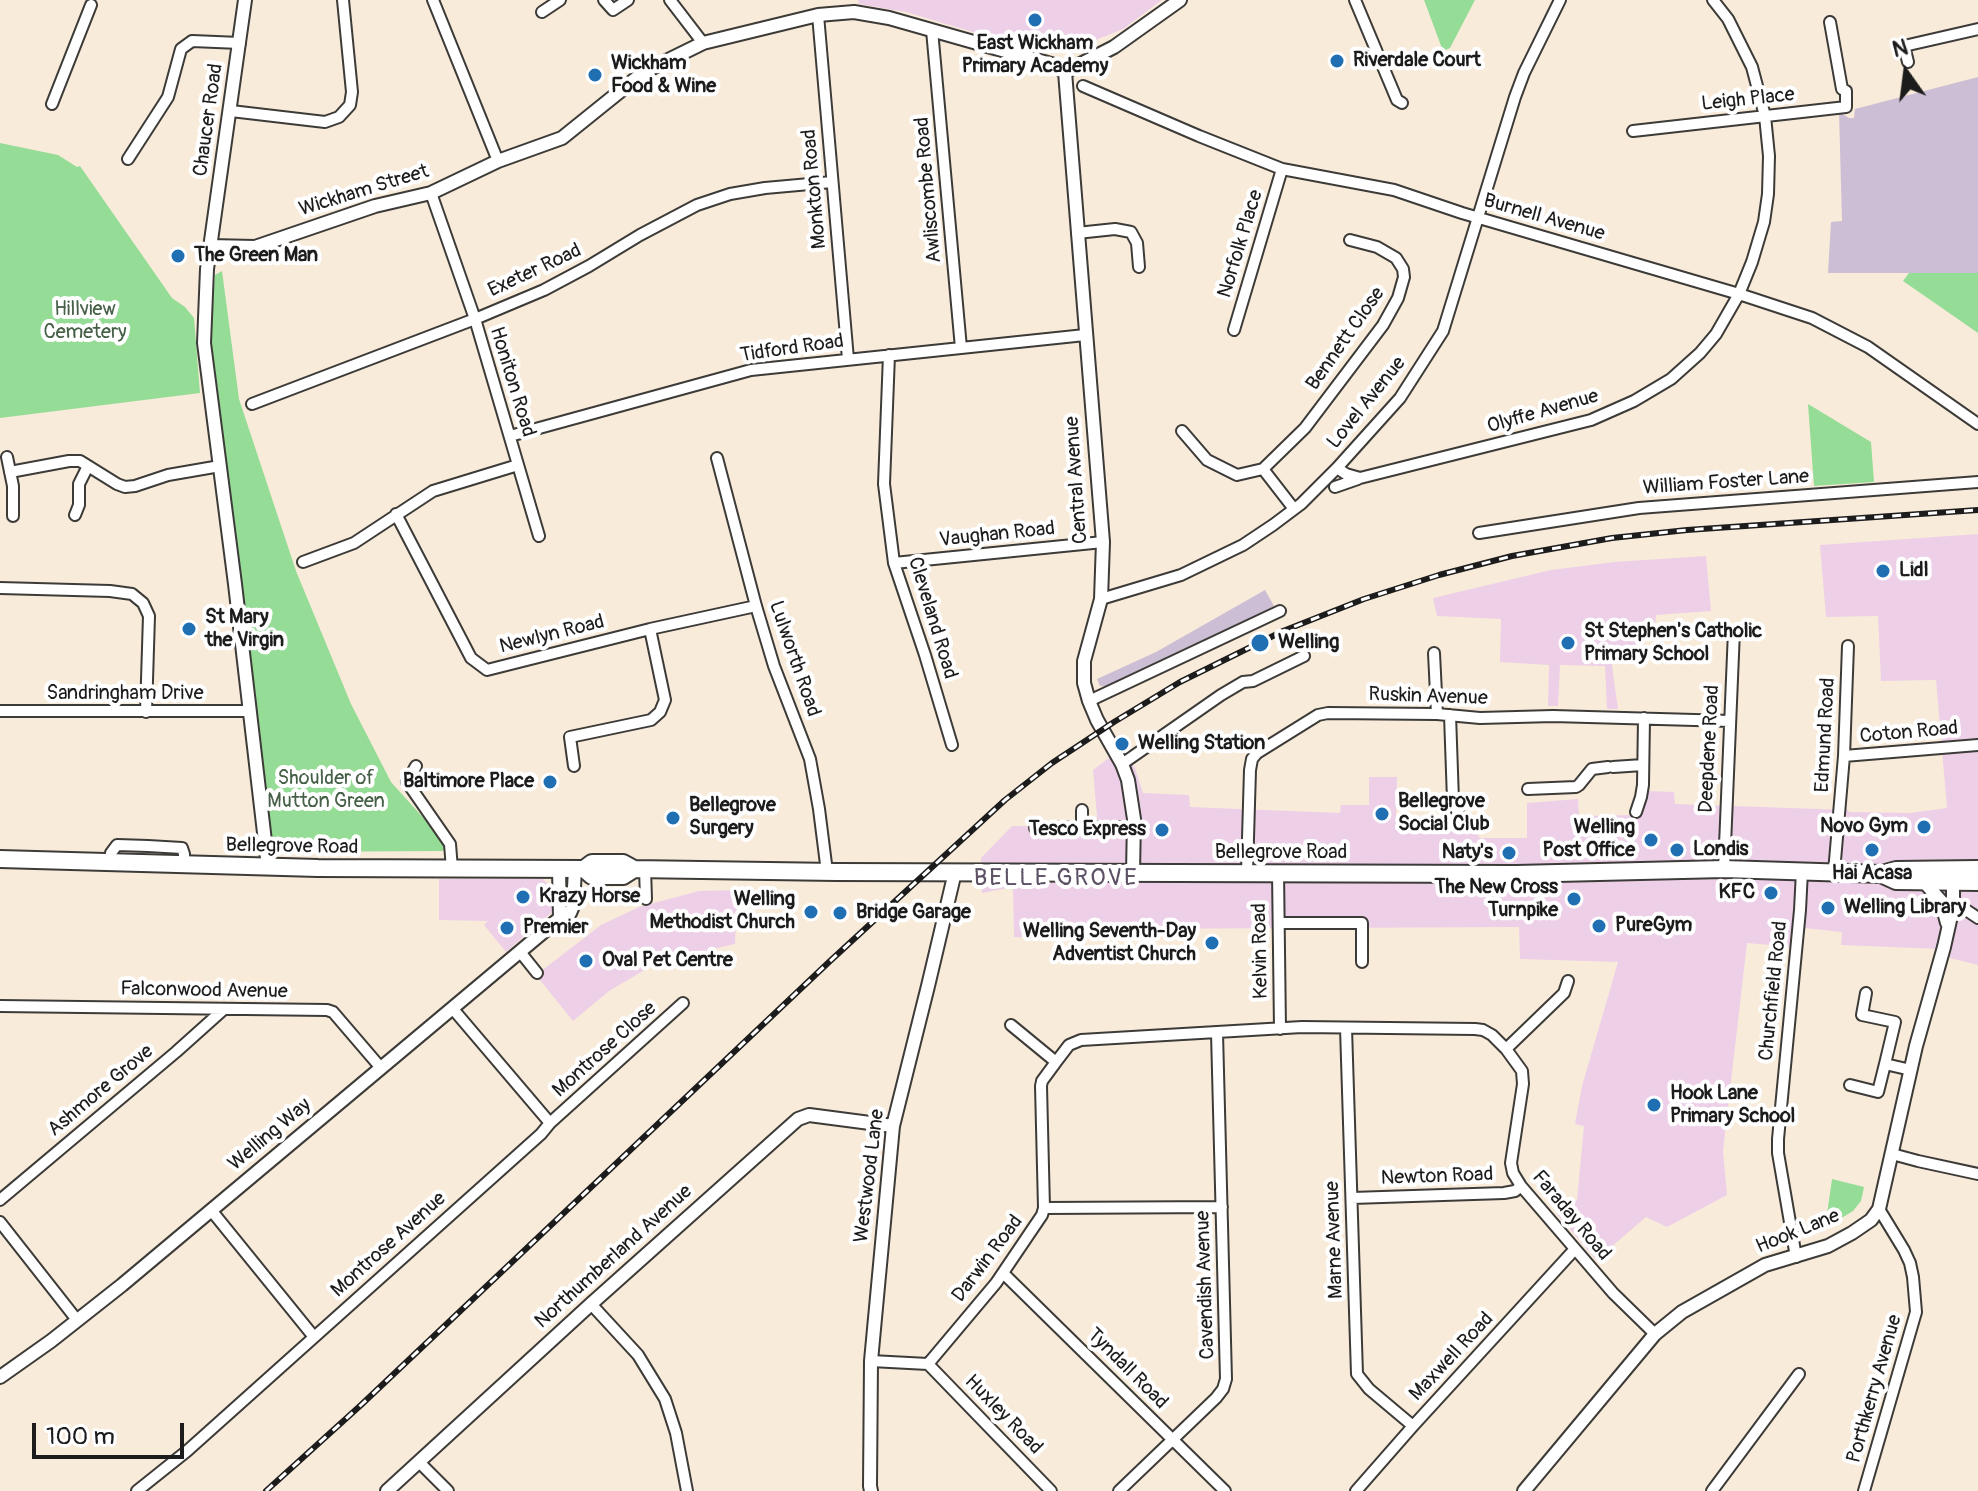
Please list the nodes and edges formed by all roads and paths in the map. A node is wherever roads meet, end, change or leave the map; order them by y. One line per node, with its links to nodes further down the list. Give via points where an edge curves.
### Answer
1 (245, 0): 20 (street, Chaucer Road)
2 (343, 0): 27 (street, via 352,92 350,105 339,117 325,122)
3 (433, 0): 31 (street)
4 (560, 0): 14 (street)
5 (604, 0): 6 (street, via 613,10)
6 (628, 0)
7 (670, 0): 21 (street)
8 (845, 0): 15 (street)
9 (1180, 0): 23 (street, via 1114,47)
10 (1355, 0): 25 (street)
11 (1560, 0): 35 (street, Lovel Avenue, via 1524,73)
12 (1713, 0): 28 (street, Olyffe Avenue, via 1752,67)
13 (91, 2): 26 (street)
14 (542, 12)
15 (854, 12): 16 (street, Wickham Street); 19 (street, Wickham Street)
16 (818, 15): 21 (street, Wickham Street); 33 (street, Monkton Road)
17 (1830, 22): 28 (street, Leigh Place, via 1846,107)
18 (1978, 29): 22 (street, via 1904,46)
19 (932, 30): 23 (street, Wickham Street); 44 (street, Awliscombe Road)
20 (240, 43): 27 (street, Chaucer Road); 30 (street, via 192,41 181,49 168,97)
21 (703, 43): 31 (street, Wickham Street, via 644,72 562,138)
22 (1908, 62)
23 (1065, 72): 36 (street, Central Avenue)
24 (1083, 86): 32 (street, Burnell Avenue)
25 (1402, 103)
26 (52, 104)
27 (231, 111): 38 (street, Chaucer Road)
28 (1765, 116): 29 (street, Leigh Place); 40 (street, Olyffe Avenue, via 1769,156 1764,222)
29 (1633, 131)
30 (128, 159)
31 (498, 161): 34 (street, Wickham Street)
32 (1282, 169): 35 (street, Burnell Avenue, via 1394,190); 42 (street, Norfolk Place)
33 (832, 182): 41 (street, Exeter Road, via 765,188 697,205 544,290); 46 (street, Monkton Road)
34 (431, 193): 38 (street, Wickham Street, via 255,247); 41 (street, Honiton Road)
35 (1477, 217): 40 (street, Burnell Avenue); 56 (street, Lovel Avenue, via 1443,331 1400,398)
36 (1077, 233): 39 (street, via 1131,232); 43 (street, Central Avenue)
37 (1350, 240): 57 (street, Bennett Close, via 1396,258 1403,269 1401,290 1383,325 1312,418)
38 (210, 246): 55 (street, via 204,343)
39 (1139, 267)
40 (1739, 294): 48 (street, Burnell Avenue, via 1812,318 1858,341); 59 (street, Olyffe Avenue, via 1700,353 1634,401 1591,420)
41 (475, 319): 47 (street, Exeter Road); 50 (street, Honiton Road)
42 (1234, 330)
43 (1085, 335): 44 (street, Tidford Road); 67 (street, Central Avenue)
44 (961, 348): 45 (street, Tidford Road)
45 (889, 355): 46 (street, Tidford Road); 69 (street, Cleveland Road, via 884,484)
46 (848, 359): 50 (street, Tidford Road, via 751,370)
47 (252, 404)
48 (1978, 424)
49 (1182, 431): 57 (street, via 1207,460 1237,475)
50 (510, 436): 53 (street, Honiton Road)
51 (7, 457): 58 (street)
52 (717, 458): 72 (street, Lulworth Road)
53 (518, 465): 62 (street, via 433,491); 66 (street, Honiton Road)
54 (88, 466): 55 (street, via 125,487); 58 (street, via 69,461); 63 (street, via 79,484)
55 (220, 466): 81 (street)
56 (1337, 468): 59 (street); 61 (street, Lovel Avenue)
57 (1263, 469): 61 (street)
58 (10, 472): 64 (street)
59 (1360, 478): 61 (street, Lovel Avenue)
60 (1978, 482): 65 (street, William Foster Lane, via 1639,508)
61 (1298, 506): 71 (street, Lovel Avenue, via 1210,563)
62 (396, 514): 68 (street, via 354,543); 74 (street, Newlyn Road, via 471,658 487,670)
63 (75, 515)
64 (13, 516)
65 (1479, 533)
66 (539, 536)
67 (1103, 542): 69 (street, Vaughan Road); 71 (street, Central Avenue)
68 (303, 562)
69 (894, 563): 87 (street, Cleveland Road)
70 (0, 588): 82 (street, via 110,591 132,594 143,603 149,616)
71 (1101, 599): 79 (street, Central Avenue, via 1084,661)
72 (756, 606): 74 (street, Newlyn Road); 109 (street, Lulworth Road, via 810,759)
73 (1280, 611): 79 (street)
74 (650, 629): 93 (street, via 665,700 660,712 651,720 570,737)
75 (1734, 631): 86 (street, Deepdene Road)
76 (1848, 646): 89 (street, Edmund Road)
77 (1434, 653): 83 (street)
78 (1304, 656): 90 (street, via 1221,695)
79 (1089, 701): 90 (street, Central Avenue)
80 (0, 711): 82 (street, Sandringham Drive)
81 (249, 711): 82 (street, Sandringham Drive); 102 (street)
82 (146, 712)
83 (1437, 714): 84 (street, Ruskin Avenue); 111 (street, Ruskin Avenue, via 1318,715 1257,753 1250,764)
84 (1450, 715): 85 (street, Ruskin Avenue); 97 (street, via 1453,800)
85 (1644, 718): 86 (street, Ruskin Avenue); 91 (street)
86 (1730, 721): 106 (street, Deepdene Road)
87 (952, 745)
88 (1978, 745): 89 (street, Coton Road)
89 (1844, 756): 113 (street, Edmund Road)
90 (1122, 764): 99 (street, Central Avenue)
91 (1643, 765): 94 (street, via 1592,769 1576,787); 96 (street)
92 (416, 766): 103 (street, via 407,782 450,844)
93 (574, 766)
94 (1528, 789)
95 (1082, 810): 98 (street)
96 (1636, 812)
97 (1467, 826)
98 (1082, 827): 99 (street); 100 (street)
99 (1135, 827): 114 (street, Central Avenue)
100 (1035, 828)
101 (0, 859): 102 (main road, Bellegrove Road)
102 (268, 867): 103 (main road, Bellegrove Road)
103 (452, 869): 104 (main road, Bellegrove Road)
104 (573, 869): 105 (main road, Bellegrove Road, via 592,876 623,876); 123 (street, Welling Way, via 560,918)
105 (640, 869): 109 (main road, Bellegrove Road); 118 (street)
106 (1724, 869): 108 (main road, Bellegrove Road); 112 (main road, Bellegrove Road)
107 (1978, 869): 115 (main road)
108 (1802, 871): 113 (main road, Bellegrove Road); 155 (street, Churchfield Road, via 1778,1139)
109 (827, 872): 110 (main road, Bellegrove Road)
110 (955, 872): 114 (main road, Bellegrove Road); 143 (street, Westwood Lane)
111 (1247, 872): 112 (main road, Bellegrove Road); 114 (main road, Bellegrove Road)
112 (1278, 872): 121 (street, Kelvin Road)
113 (1834, 872): 115 (main road, Bellegrove Road, via 1896,870)
114 (1133, 873)
115 (1926, 877): 117 (main road); 122 (street)
116 (1978, 882): 117 (main road)
117 (1953, 883): 119 (street)
118 (646, 899)
119 (1953, 907): 120 (street); 122 (street)
120 (1978, 918)
121 (1279, 923): 124 (street, via 1362,923); 134 (street, Kelvin Road)
122 (1948, 926): 140 (street)
123 (521, 953): 125 (street); 131 (street, Welling Way)
124 (1362, 962)
125 (537, 973)
126 (1568, 981): 136 (street, via 1564,993)
127 (1866, 993): 138 (street, via 1862,1015 1895,1022)
128 (683, 1003): 142 (street, Montrose Close)
129 (0, 1006): 130 (street, Falconwood Avenue)
130 (224, 1009): 139 (street, Falconwood Avenue, via 333,1012); 148 (street, Ashmore Grove)
131 (453, 1009): 139 (street, Welling Way); 142 (street)
132 (1011, 1025): 137 (street)
133 (1346, 1028): 134 (street); 136 (street, via 1483,1030); 147 (street, Marne Avenue)
134 (1280, 1029): 135 (street)
135 (1217, 1033): 137 (street, via 1081,1040 1069,1045); 149 (street, Cavendish Avenue)
136 (1506, 1049): 146 (street, Faraday Road, via 1522,1071 1511,1163)
137 (1056, 1062): 150 (street, Darwin Road, via 1041,1086)
138 (1885, 1064): 140 (street); 141 (street, via 1878,1092)
139 (381, 1068): 152 (street, Welling Way)
140 (1911, 1070): 144 (street)
141 (1850, 1085)
142 (550, 1123): 160 (street, Montrose Avenue)
143 (893, 1126): 157 (street, Northumberland Avenue, via 809,1115 798,1119); 161 (street, Westwood Lane)
144 (1892, 1154): 145 (street); 151 (street)
145 (1978, 1174)
146 (1521, 1186): 147 (street, Newton Road, via 1504,1193); 154 (street, Faraday Road)
147 (1352, 1198): 165 (street, Marne Avenue, via 1357,1374)
148 (0, 1200)
149 (1222, 1207): 150 (street); 166 (street, Cavendish Avenue, via 1226,1379 1216,1398)
150 (1044, 1208): 156 (street, Darwin Road)
151 (1879, 1209): 155 (street, Hook Lane, via 1852,1233); 179 (street, Porthkerry Avenue, via 1910,1263 1916,1305)
152 (211, 1210): 158 (street, Welling Way); 160 (street)
153 (0, 1222): 158 (street)
154 (1575, 1249): 159 (street, Faraday Road); 165 (street, Maxwell Road)
155 (1796, 1257): 159 (street, Hook Lane, via 1765,1265 1712,1293)
156 (1003, 1273): 162 (street, Darwin Road); 166 (street, Tyndall Road)
157 (591, 1304): 167 (street, Northumberland Avenue); 171 (street, via 638,1355 665,1399)
158 (77, 1320): 164 (street, Welling Way)
159 (1655, 1334): 177 (street, Hook Lane)
160 (314, 1337): 168 (street, Montrose Avenue)
161 (871, 1361): 162 (street); 172 (street, Westwood Lane)
162 (928, 1364): 173 (street, Huxley Road)
163 (1799, 1374): 178 (street)
164 (0, 1377)
165 (1413, 1426): 176 (street, Maxwell Road)
166 (1172, 1438): 174 (street, Cavendish Avenue); 175 (street, Tyndall Road)
167 (419, 1462): 169 (street, Northumberland Avenue); 170 (street)
168 (137, 1491)
169 (387, 1491)
170 (448, 1491)
171 (687, 1491)
172 (871, 1491)
173 (1051, 1491)
174 (1119, 1491)
175 (1225, 1491)
176 (1356, 1491)
177 (1524, 1491)
178 (1712, 1491)
179 (1864, 1491)

